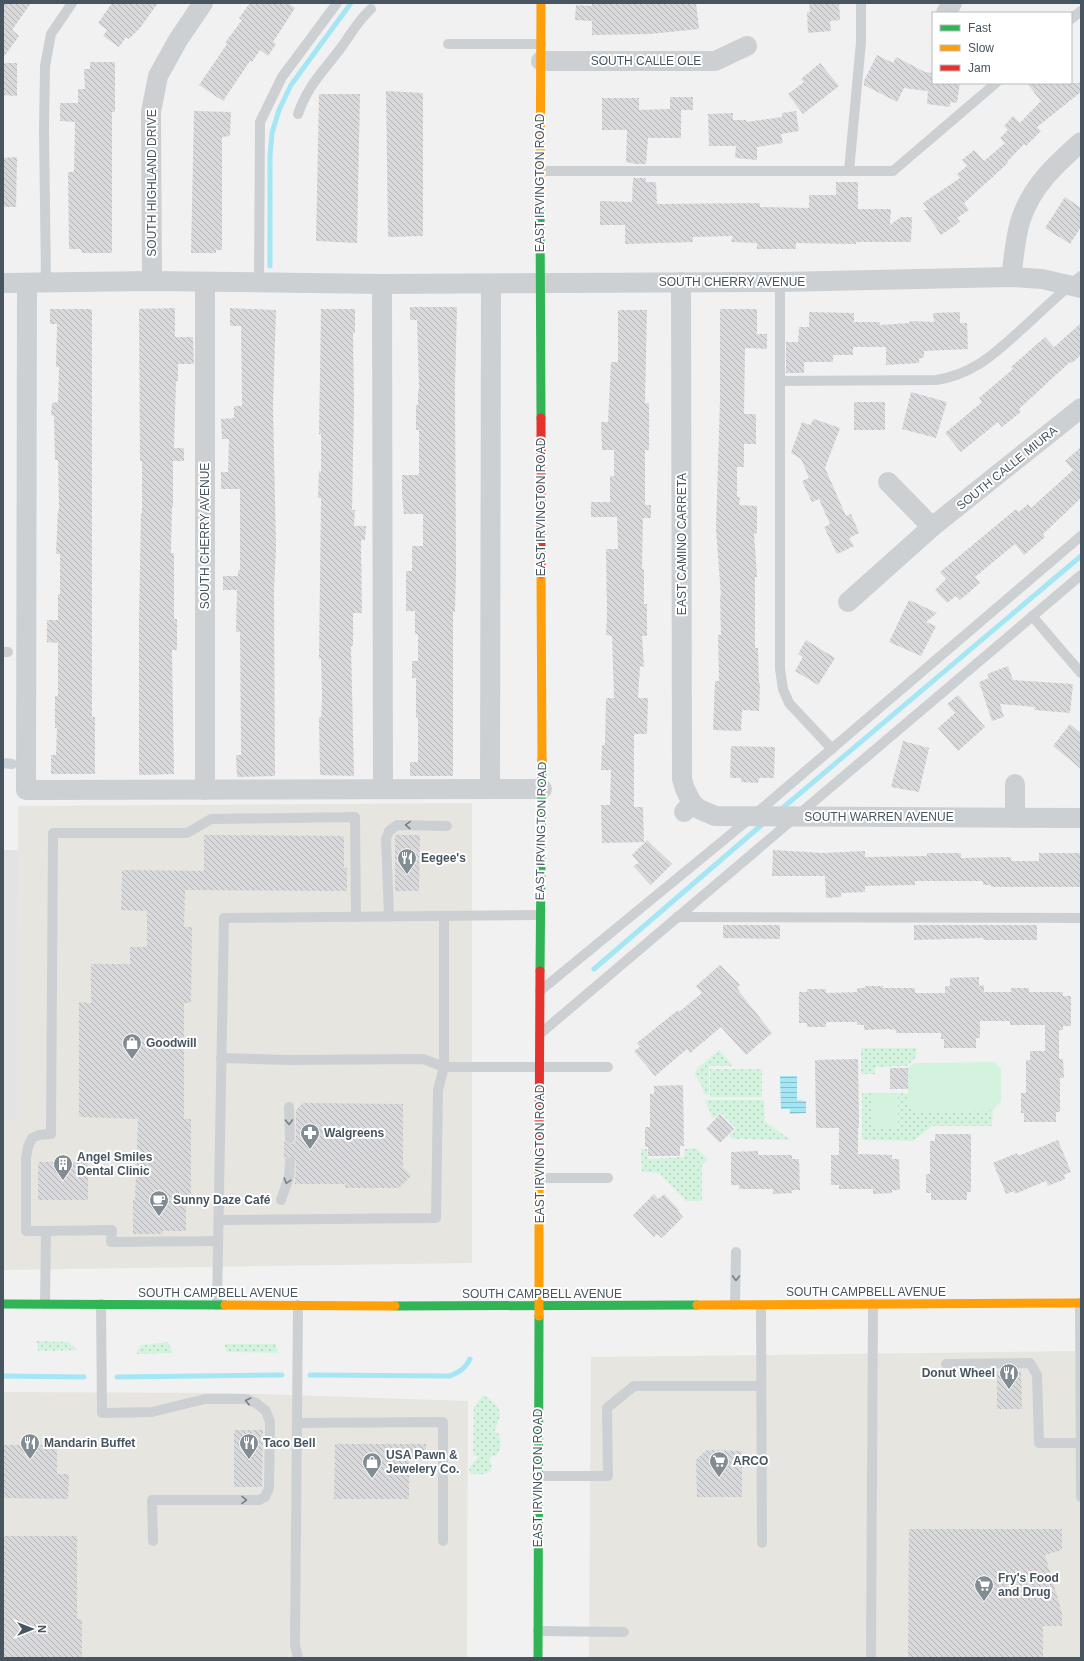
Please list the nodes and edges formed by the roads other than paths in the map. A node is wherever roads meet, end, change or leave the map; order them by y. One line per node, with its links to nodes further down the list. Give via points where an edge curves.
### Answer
1 (72, 3): 21 (lane, via 51,34 45,66)
2 (204, 3): 20 (street, SOUTH HIGHLAND DRIVE, via 178,40 158,76 151,112)
3 (337, 3): 26 (lane, via 282,77 260,122)
4 (541, 3): 13 (main road, EAST IRVINGTON ROAD)
5 (861, 3): 18 (lane, via 861,42)
6 (952, 3): 9 (street)
7 (371, 9): 15 (lane, via 310,86)
8 (1081, 11): 10 (lane)
9 (947, 12)
10 (1072, 18)
11 (448, 44): 13 (lane)
12 (747, 46): 13 (street, SOUTH CALLE OLE, via 715,61)
13 (541, 53): 17 (main road, EAST IRVINGTON ROAD)
14 (995, 84): 18 (lane, via 893,171)
15 (298, 114)
16 (1081, 142): 19 (street, via 1048,172 1032,194 1020,220)
17 (540, 171): 18 (lane); 30 (main road, EAST IRVINGTON ROAD)
18 (849, 171)
19 (1011, 277): 24 (street, SOUTH CHERRY AVENUE); 27 (street, SOUTH CHERRY AVENUE)
20 (152, 281): 21 (street, SOUTH CHERRY AVENUE); 22 (street, SOUTH CHERRY AVENUE)
21 (36, 282): 25 (street, SOUTH CHERRY AVENUE); 45 (street, via 26,790)
22 (205, 282): 26 (street, SOUTH CHERRY AVENUE); 45 (street, SOUTH CHERRY AVENUE)
23 (681, 282): 24 (street, SOUTH CHERRY AVENUE); 30 (street, SOUTH CHERRY AVENUE); 46 (street, EAST CAMINO CARRETA, via 682,779)
24 (780, 282): 31 (lane)
25 (3, 283)
26 (259, 283): 28 (street, SOUTH CHERRY AVENUE)
27 (1078, 283): 31 (lane, via 989,358 971,370 951,378)
28 (382, 284): 29 (street, SOUTH CHERRY AVENUE); 43 (street)
29 (491, 284): 30 (street, SOUTH CHERRY AVENUE); 44 (street)
30 (540, 284): 42 (main road, EAST IRVINGTON ROAD)
31 (780, 381): 40 (lane, via 780,669 783,690 789,703)
32 (1081, 408): 34 (street, SOUTH CALLE MIURA)
33 (888, 482): 34 (street)
34 (932, 527): 37 (street, SOUTH CALLE MIURA)
35 (1081, 536): 40 (lane)
36 (1081, 575): 38 (lane)
37 (848, 602)
38 (1032, 616): 39 (lane); 48 (lane)
39 (1081, 673)
40 (832, 749): 47 (lane)
41 (1015, 784): 49 (street)
42 (542, 788): 44 (street); 52 (main road, EAST IRVINGTON ROAD)
43 (383, 789): 44 (street); 45 (street)
44 (490, 789)
45 (205, 790)
46 (688, 808): 47 (street, SOUTH WARREN AVENUE, via 699,809 715,816)
47 (753, 816): 48 (street, SOUTH WARREN AVENUE); 58 (lane)
48 (794, 817): 49 (street, SOUTH WARREN AVENUE); 56 (lane)
49 (1015, 818): 50 (street, SOUTH WARREN AVENUE)
50 (1081, 818)
51 (447, 826): 53 (lane, one-way to 53, via 398,825 389,831 386,839)
52 (540, 915): 54 (lane); 58 (main road, EAST IRVINGTON ROAD)
53 (389, 916): 54 (lane); 55 (lane)
54 (444, 916): 62 (lane)
55 (356, 917): 60 (lane, via 224,918); 71 (lane, via 355,817 211,819 187,833 53,833 51,1134 32,1138 26,1158 26,1231)
56 (677, 917): 57 (lane); 59 (lane)
57 (1081, 918)
58 (540, 991): 59 (main road, EAST IRVINGTON ROAD)
59 (540, 1034): 61 (main road, EAST IRVINGTON ROAD)
60 (221, 1058): 62 (lane, via 424,1059); 70 (lane)
61 (540, 1066): 62 (lane); 63 (lane); 67 (main road, EAST IRVINGTON ROAD)
62 (444, 1067): 70 (lane, via 438,1090 436,1218)
63 (608, 1067)
64 (289, 1107): 65 (lane, one-way to 65)
65 (290, 1138)
66 (290, 1162): 69 (lane, one-way to 69, via 289,1177)
67 (539, 1178): 68 (lane); 83 (main road, EAST IRVINGTON ROAD)
68 (608, 1178)
69 (281, 1200)
70 (219, 1220): 72 (lane)
71 (46, 1231): 72 (lane, via 112,1230 111,1242); 76 (lane)
72 (218, 1241): 79 (lane)
73 (736, 1252): 81 (lane, one-way to 81)
74 (1081, 1303): 78 (main road, SOUTH CAMPBELL AVENUE); 87 (lane)
75 (3, 1304): 76 (main road, SOUTH CAMPBELL AVENUE)
76 (45, 1304): 77 (main road, SOUTH CAMPBELL AVENUE)
77 (101, 1304): 79 (main road, SOUTH CAMPBELL AVENUE); 90 (lane, one-way to 77, via 152,1500 259,1500 265,1497 269,1488 270,1422 266,1411 246,1399 205,1399 152,1412 102,1413)
78 (873, 1304): 82 (main road, SOUTH CAMPBELL AVENUE); 97 (lane)
79 (217, 1305): 80 (main road, SOUTH CAMPBELL AVENUE)
80 (298, 1305): 83 (main road, SOUTH CAMPBELL AVENUE); 86 (lane)
81 (735, 1305): 82 (main road, SOUTH CAMPBELL AVENUE); 83 (main road, SOUTH CAMPBELL AVENUE)
82 (761, 1305): 85 (lane)
83 (539, 1306): 88 (main road, EAST IRVINGTON ROAD)
84 (946, 1364): 87 (lane, via 1030,1363 1038,1375 1039,1443)
85 (761, 1386): 88 (lane, via 634,1386 607,1408 608,1476); 92 (lane)
86 (297, 1423): 91 (lane, via 443,1422); 95 (lane, via 295,1645)
87 (1081, 1443): 89 (lane)
88 (538, 1476): 93 (main road, EAST IRVINGTON ROAD)
89 (1081, 1498)
90 (153, 1541)
91 (443, 1541)
92 (762, 1543)
93 (538, 1631): 94 (lane); 96 (main road, EAST IRVINGTON ROAD)
94 (624, 1632)
95 (298, 1658)
96 (538, 1658)
97 (871, 1658)

